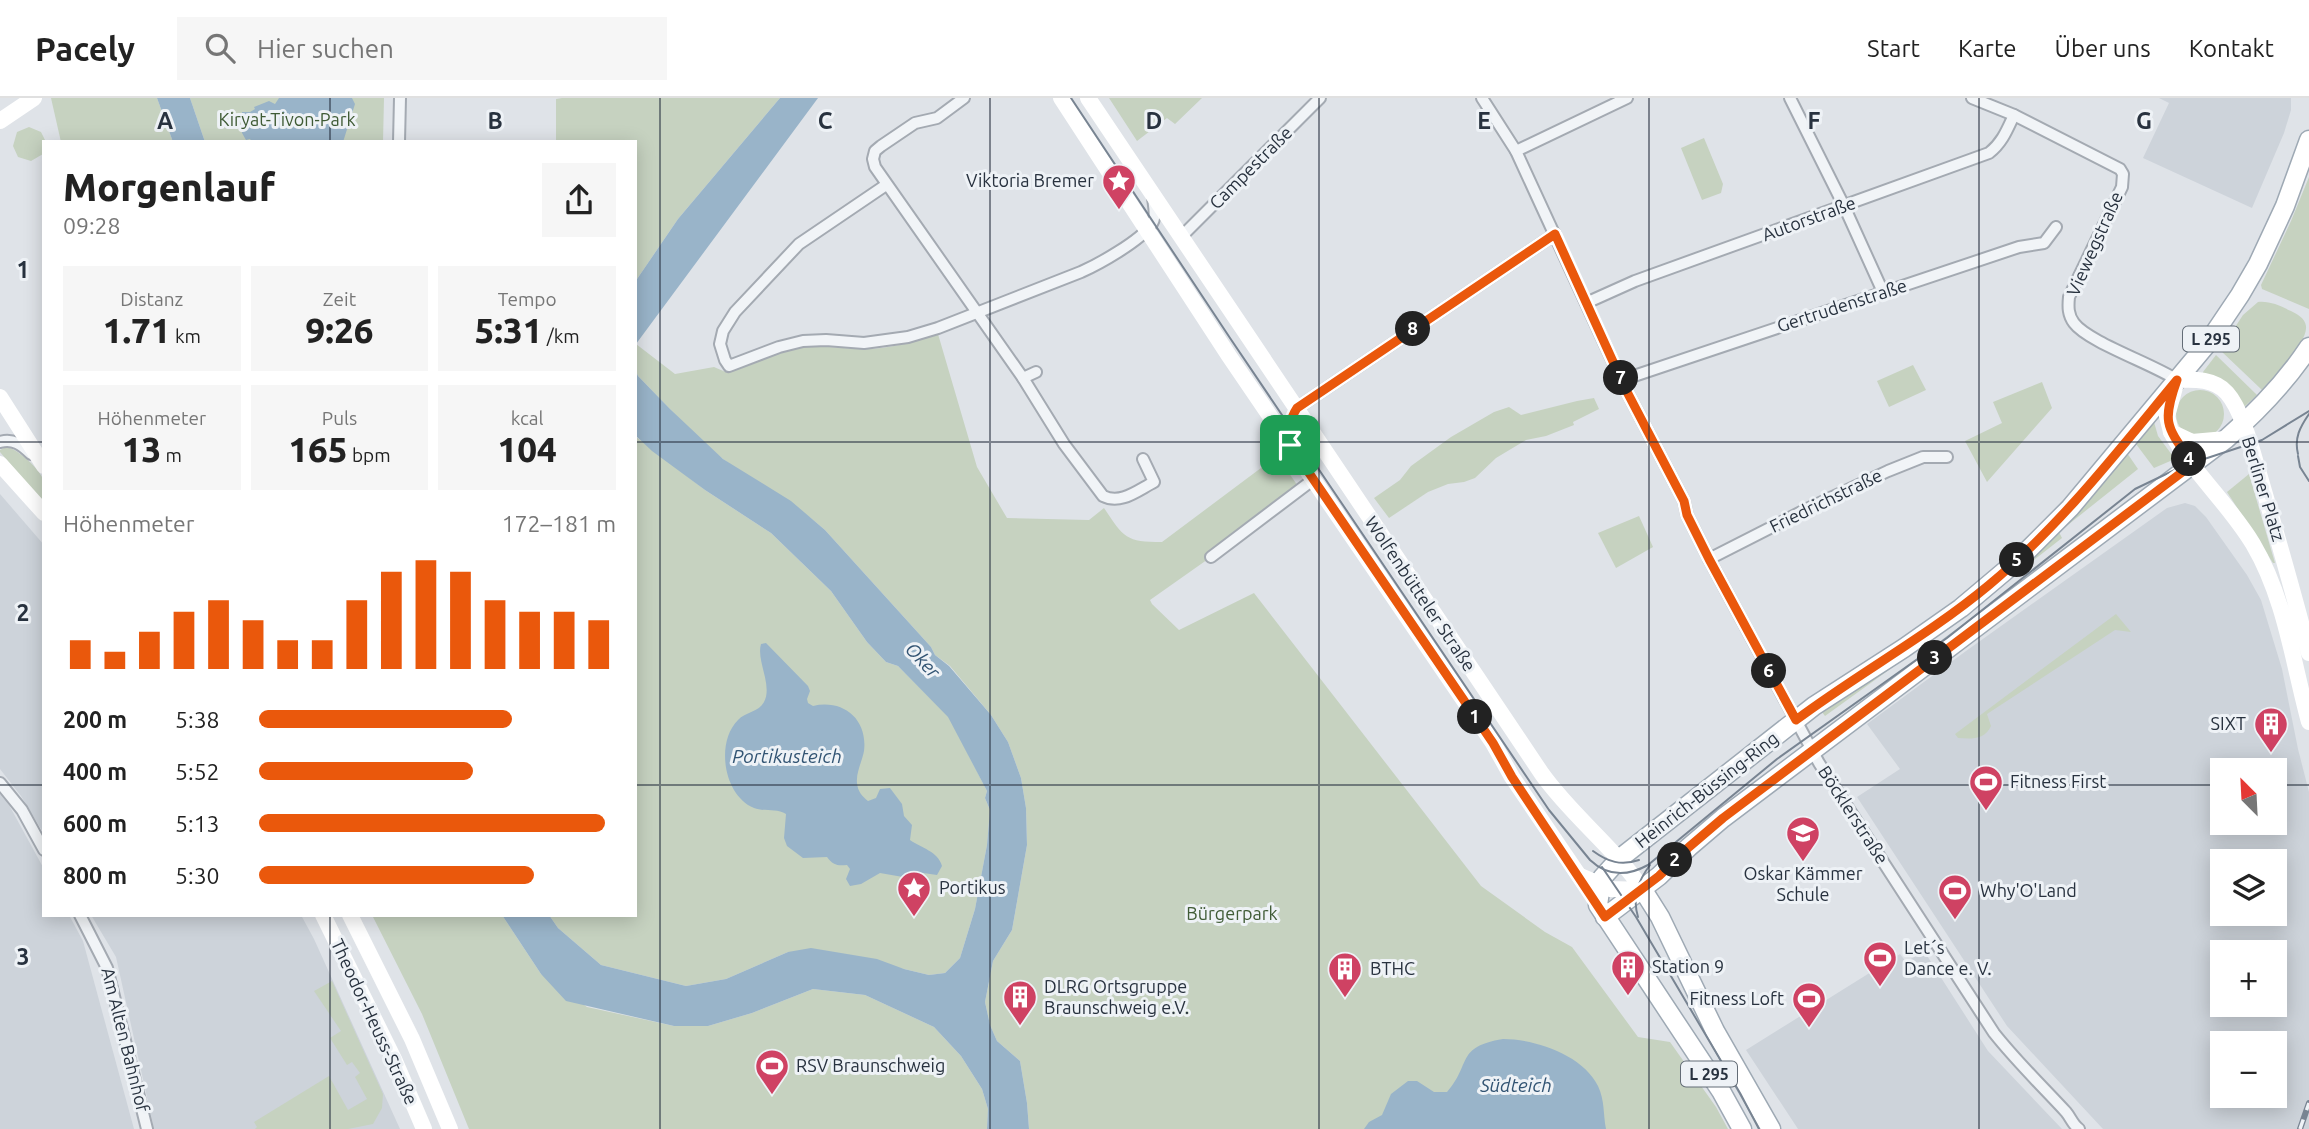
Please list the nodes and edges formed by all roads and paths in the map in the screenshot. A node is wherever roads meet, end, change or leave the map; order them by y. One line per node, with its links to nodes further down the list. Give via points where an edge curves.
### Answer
1 (34, 98): 12 (main road)
2 (400, 98): 13 (street)
3 (964, 98): 16 (street, via 937,118 915,122 876,151 875,167)
4 (1061, 98): 20 (main road, Wolfenbütteler Straße)
5 (1088, 98): 17 (main road, Wolfenbütteler Straße)
6 (1320, 98): 22 (street, Campestraße)
7 (1482, 98): 15 (street, Böcklerstraße)
8 (1627, 98): 15 (street)
9 (1790, 98): 18 (street)
10 (1972, 98): 11 (street, Viewegstraße)
11 (2014, 115): 18 (street, Autorstraße, via 1989,153); 30 (street, Viewegstraße, via 2120,169 2122,187 2069,297 2069,313 2076,326 2090,335)
12 (0, 121)
13 (398, 140)
14 (2309, 140): 30 (main road, L 295, via 2258,264 2216,332)
15 (1516, 151): 21 (street, Böcklerstraße)
16 (886, 185): 25 (street); 25 (street, via 799,244 735,313 720,344 729,366 803,341 864,343 908,337)
17 (1152, 195): 20 (street, via 1154,215); 22 (main road, Wolfenbütteler Straße)
18 (1844, 206): 23 (street); 24 (street, Autorstraße)
19 (2056, 227): 23 (street, Gertrudenstraße, via 2043,243)
20 (1146, 230): 25 (street, via 1098,264); 37 (main road, Wolfenbütteler Straße)
21 (1555, 234): 24 (street, Böcklerstraße); 32 (street)
22 (1181, 237): 32 (main road, Wolfenbütteler Straße)
23 (1882, 292): 29 (street, Gertrudenstraße)
24 (1586, 303): 29 (street, Böcklerstraße)
25 (976, 313): 28 (street)
26 (2309, 347): 33 (main road, Berliner Platz, via 2291,374)
27 (1036, 372): 28 (street)
28 (1023, 379): 39 (street, via 1103,496 1123,498 1154,482)
29 (1622, 380): 47 (street, Böcklerstraße)
30 (2177, 380): 33 (main road, via 2220,386); 34 (main road, via 2166,416); 49 (main road, Heinrich-Büssing-Ring / L 295, via 2070,508 1991,583 1936,626)
31 (0, 397): 40 (main road)
32 (1297, 408): 37 (street, via 1289,426); 54 (main road, Wolfenbütteler Straße, via 1550,785)
33 (2243, 424): 35 (main road, Heinrich-Büssing-Ring); 48 (main road, Berliner Platz)
34 (2171, 432): 35 (main road, via 2192,442); 43 (main road, Berliner Platz)
35 (2226, 439): 43 (main road, Heinrich-Büssing-Ring)
36 (0, 442): 41 (street, via 16,442)
37 (1290, 445): 44 (main road, Wolfenbütteler Straße)
38 (1947, 457): 47 (street, Friedrichstraße, via 1923,457 1888,471)
39 (1143, 459)
40 (42, 462)
41 (42, 463)
42 (0, 464): 45 (main road)
43 (2193, 464): 50 (main road, Berliner Platz, via 2253,544 2270,581); 51 (main road, Heinrich-Büssing-Ring)
44 (1314, 479): 46 (street); 55 (main road, Wolfenbütteler Straße)
45 (42, 511)
46 (1211, 557)
47 (1709, 559): 49 (street, Böcklerstraße)
48 (2309, 653)
49 (1796, 720): 51 (street, Böcklerstraße); 54 (main road, Heinrich-Büssing-Ring / L 295)
50 (2309, 722)
51 (1812, 750): 57 (main road, Heinrich-Büssing-Ring, via 1702,835); 62 (street, Böcklerstraße, via 1994,1034 2068,1114)
52 (0, 783): 53 (street)
53 (42, 846)
54 (1619, 859): 56 (main road, Heinrich-Büssing-Ring / L 295); 57 (main road, Wolfenbütteler Straße / L 295)
55 (1580, 876): 56 (main road); 58 (main road, Wolfenbütteler Straße)
56 (1600, 886): 57 (main road); 58 (main road, Heinrich-Büssing-Ring / L 295)
57 (1643, 890): 58 (main road, Heinrich-Büssing-Ring); 67 (main road, Wolfenbütteler Straße / L 295)
58 (1602, 911): 66 (main road, Wolfenbütteler Straße / L 295)
59 (81, 917): 63 (street, Am Alten Bahnhof, via 107,968)
60 (324, 917): 64 (main road, Theodor-Heuss-Straße)
61 (351, 917): 65 (main road, Theodor-Heuss-Straße, via 412,1039)
62 (2075, 1128)
63 (147, 1129)
64 (424, 1129)
65 (450, 1129)
66 (1742, 1129)
67 (1771, 1129)

